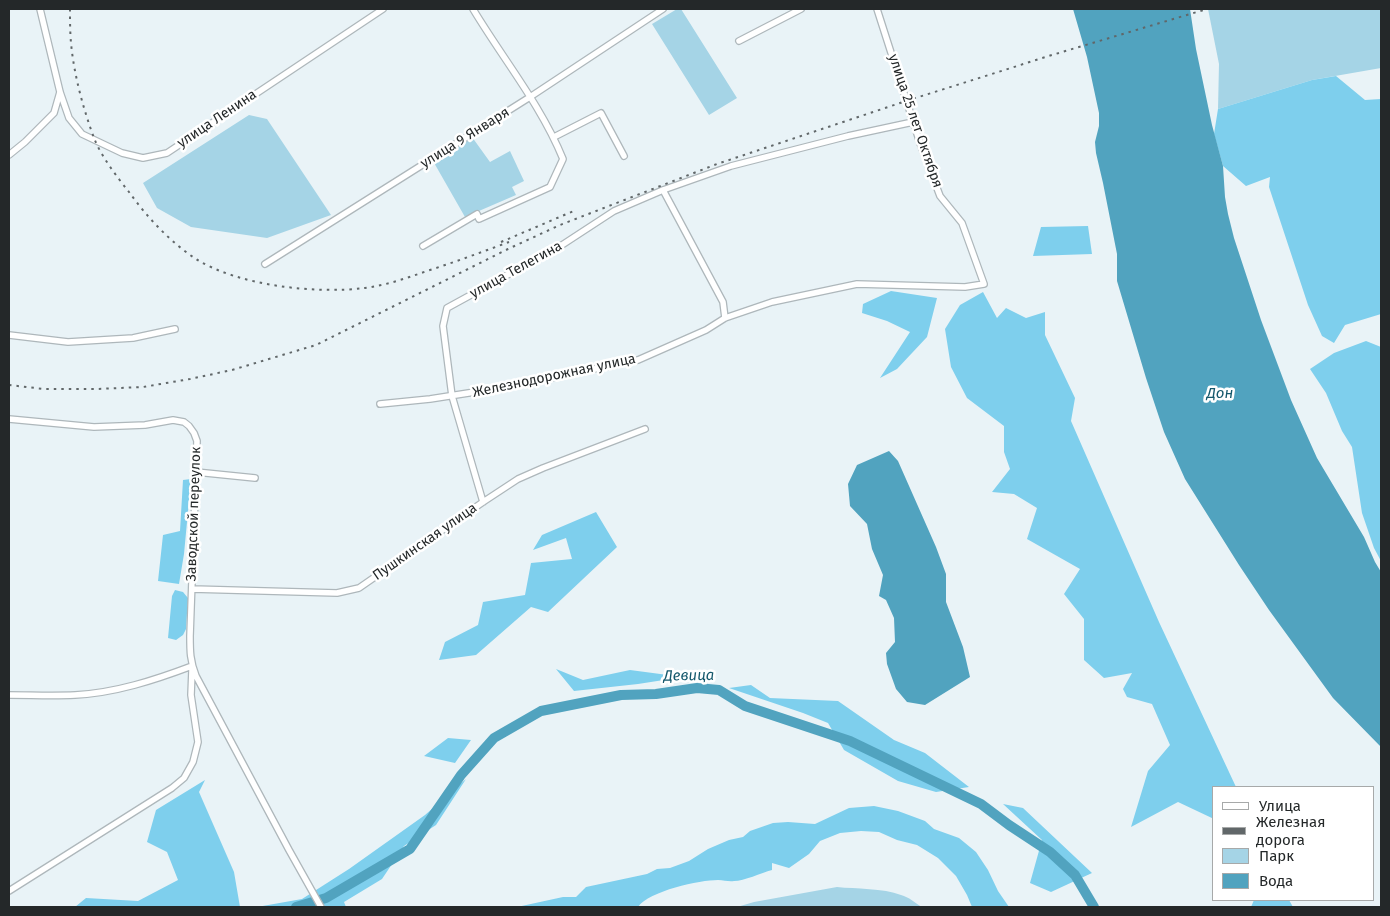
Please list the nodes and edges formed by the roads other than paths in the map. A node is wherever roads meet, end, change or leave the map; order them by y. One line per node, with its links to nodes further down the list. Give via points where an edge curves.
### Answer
1 (40, 9): 8 (street, улица Ленина)
2 (383, 9): 8 (street, улица Ленина, via 167,153 143,158 122,153 82,134 70,118)
3 (472, 9): 9 (street)
4 (663, 9): 9 (street, улица 9 Января)
5 (801, 9): 7 (street)
6 (877, 9): 10 (street, улица 25 лет Октября)
7 (739, 42)
8 (60, 92): 12 (street, via 54,113)
9 (530, 97): 11 (street); 16 (street, улица 9 Января)
10 (913, 122): 14 (street, улица Телегина, via 731,166); 17 (street, улица 25 лет Октября, via 940,196 962,223)
11 (554, 137): 13 (street, via 601,113); 15 (street, via 563,159 550,187 479,219 477,214)
12 (9, 155)
13 (624, 156)
14 (663, 190): 18 (street, via 723,302); 21 (street, улица Телегина, via 614,211 562,245 447,308 443,326)
15 (423, 246)
16 (264, 264)
17 (984, 284): 18 (street, Железнодорожная улица, via 965,287 856,284 772,302)
18 (725, 318): 21 (street, Железнодорожная улица, via 706,330 638,360)
19 (175, 329): 20 (street, via 133,338 68,342)
20 (9, 335)
21 (452, 396): 22 (street, Железнодорожная улица); 27 (street, улица Телегина)
22 (380, 404)
23 (9, 419): 25 (street, Заводской переулок, via 94,427 145,425 173,420 184,422 194,432)
24 (645, 429): 27 (street, Пушкинская улица, via 518,479)
25 (196, 472): 26 (street); 28 (street, Заводской переулок)
26 (255, 478)
27 (483, 502): 28 (street, Пушкинская улица, via 359,588 338,593)
28 (192, 589): 29 (street, Заводской переулок)
29 (192, 666): 30 (street, via 143,683 105,691 76,695); 31 (street, via 190,694 198,742 184,778); 32 (street)
30 (9, 695)
31 (9, 891)
32 (321, 907)

